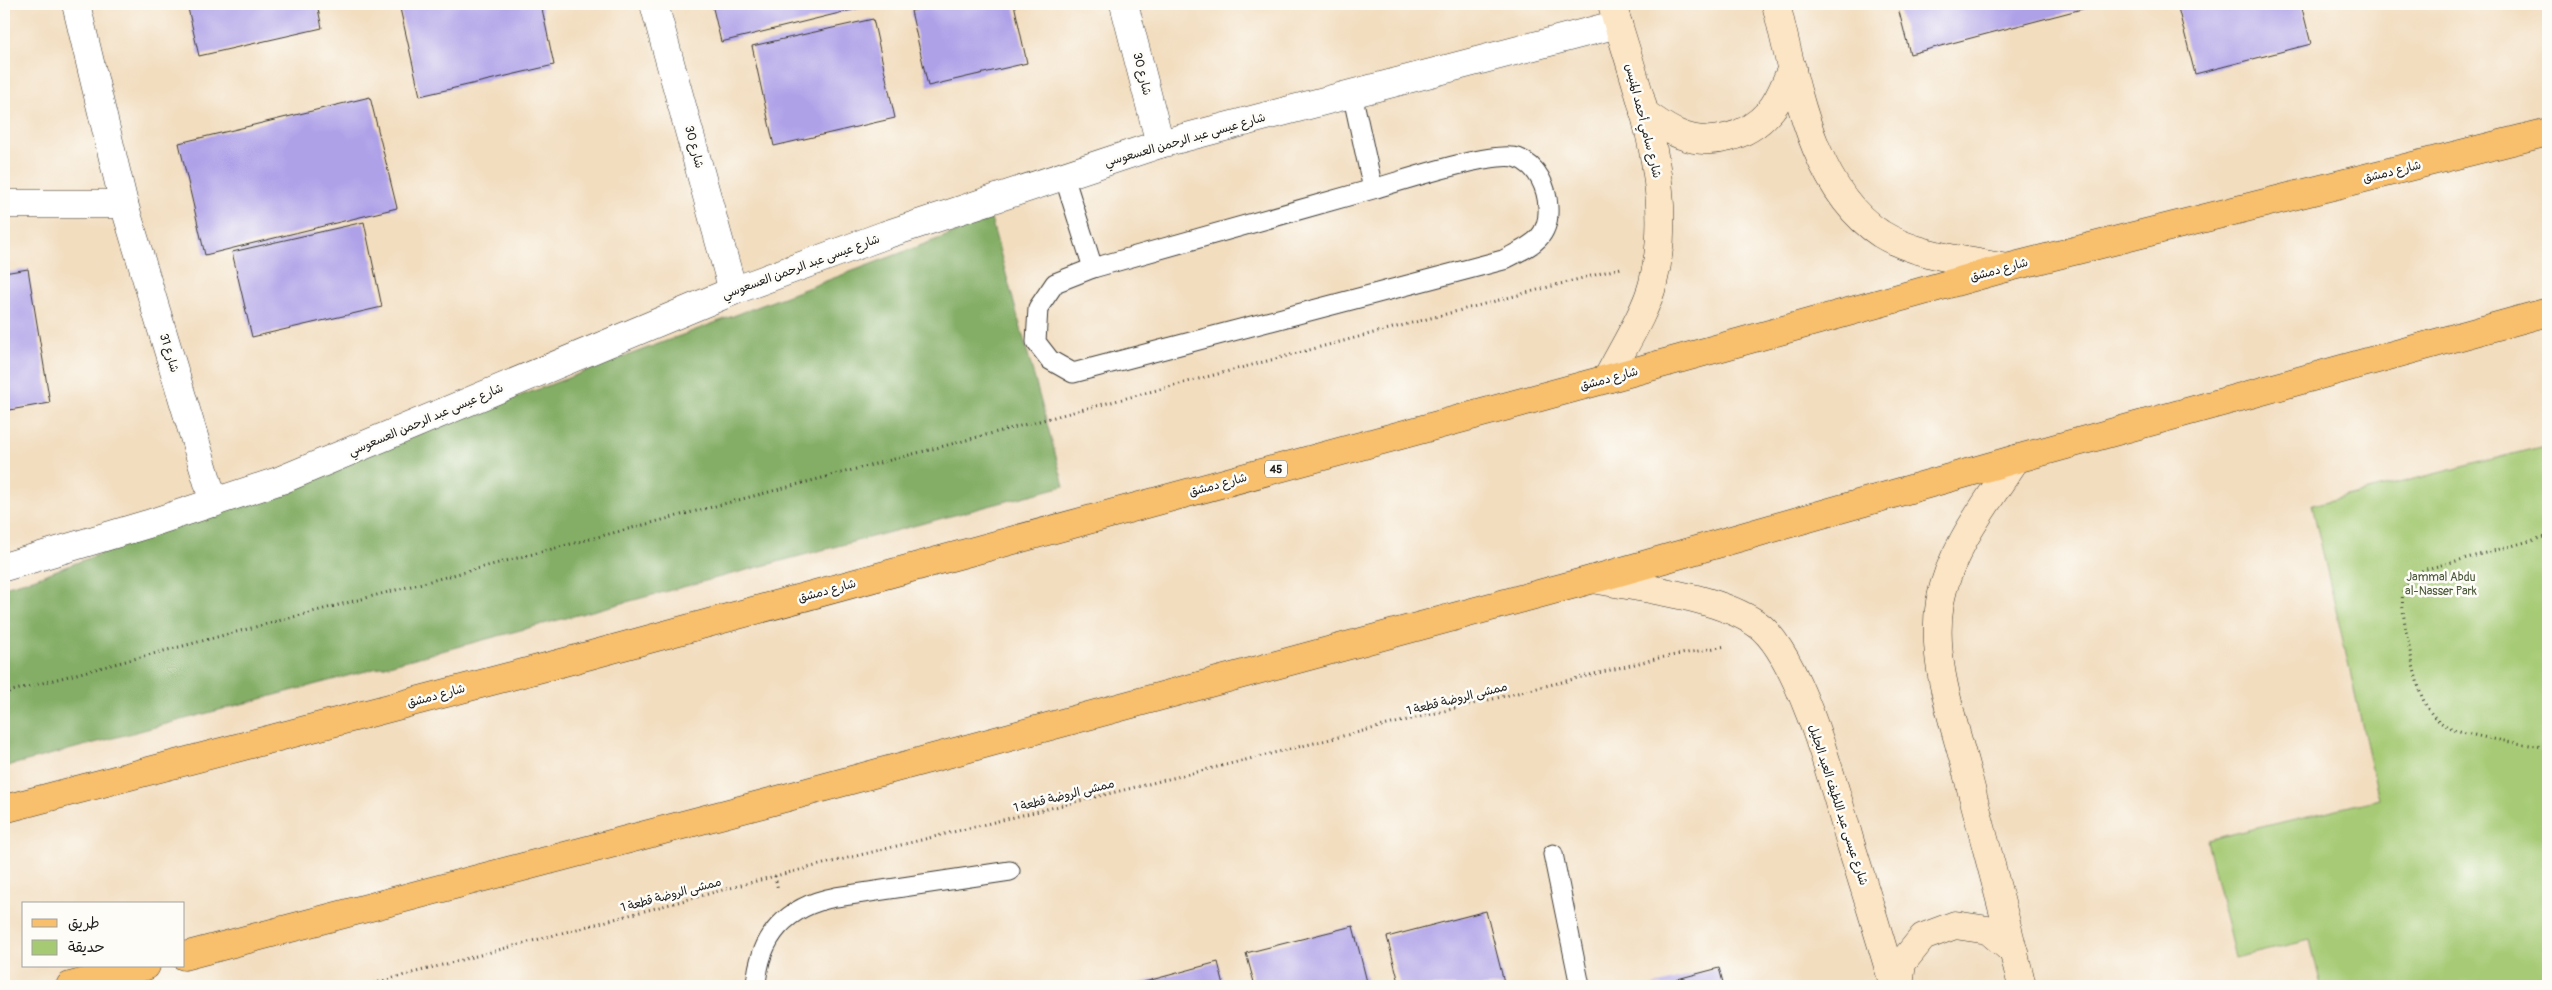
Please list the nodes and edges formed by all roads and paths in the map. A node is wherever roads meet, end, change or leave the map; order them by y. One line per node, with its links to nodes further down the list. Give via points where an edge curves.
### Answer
1 (76, 4): 14 (street, شارع 31)
2 (654, 4): 18 (street, شارع 30)
3 (1124, 4): 10 (street, شارع 30)
4 (1776, 4): 6 (main road)
5 (1615, 14): 7 (street, شارع عيسى عبد الرحمن العسعوسي); 8 (main road, شارع سامي أحمد المنيس)
6 (1792, 68): 8 (main road, via 1769,112 1755,125 1719,140 1681,135); 17 (main road, via 1817,151 1826,171 1851,207 1881,234 1905,245)
7 (1352, 93): 10 (street, شارع عيسى عبد الرحمن العسعوسي); 12 (lane)
8 (1644, 113): 15 (main road, شارع سامي أحمد المنيس, via 1658,182 1661,226)
9 (2548, 132): 17 (main road, شارع دمشق / 45)
10 (1160, 144): 11 (street, شارع عيسى عبد الرحمن العسعوسي)
11 (1064, 176): 16 (lane); 18 (street, شارع عيسى عبد الرحمن العسعوسي, via 885,235)
12 (1373, 189): 16 (lane); 16 (lane, via 1494,157 1517,158 1537,172 1547,195 1549,220 1536,243 1503,260 1073,373 1050,360 1036,342 1038,308 1055,284)
13 (4, 204): 14 (street)
14 (124, 204): 22 (street, شارع 31)
15 (1658, 258): 20 (main road, شارع سامي أحمد المنيس, via 1653,285); 27 (path)
16 (1092, 268)
17 (2006, 268): 20 (main road, شارع دمشق / 45)
18 (733, 291): 22 (street, شارع عيسى عبد الرحمن العسعوسي, via 290,476)
19 (2548, 312): 21 (main road)
20 (1607, 379): 29 (main road, شارع دمشق / 45, via 576,659)
21 (2016, 459): 25 (main road); 32 (main road, via 1956,555 1940,602 1938,626 1943,682)
22 (214, 503): 24 (street, شارع عيسى عبد الرحمن العسعوسي)
23 (2548, 536): 28 (path, via 2423,570 2406,586 2402,601 2420,693 2432,714 2441,723 2464,732)
24 (4, 566)
25 (1594, 579): 26 (main road, شارع عيسى عبد اللطيف العبد الجليل, via 1715,604 1759,625); 33 (main road, via 770,802)
26 (1771, 638): 36 (path, ممشى الروضة قطعة 1, via 1659,658 794,871); 39 (main road, شارع عيسى عبد اللطيف العبد الجليل, via 1793,673 1824,753)
27 (4, 693)
28 (2548, 748)
29 (4, 809)
30 (1553, 854): 38 (lane)
31 (1010, 871): 37 (lane, via 817,900 784,920 772,934 762,951)
32 (2014, 952): 40 (main road, via 1988,930 1955,925 1924,937 1902,963); 41 (main road)
33 (185, 956)
34 (138, 968): 35 (main road)
35 (70, 986)
36 (364, 986)
37 (756, 986)
38 (1580, 986)
39 (1894, 986)
40 (1899, 986)
41 (2022, 986)

